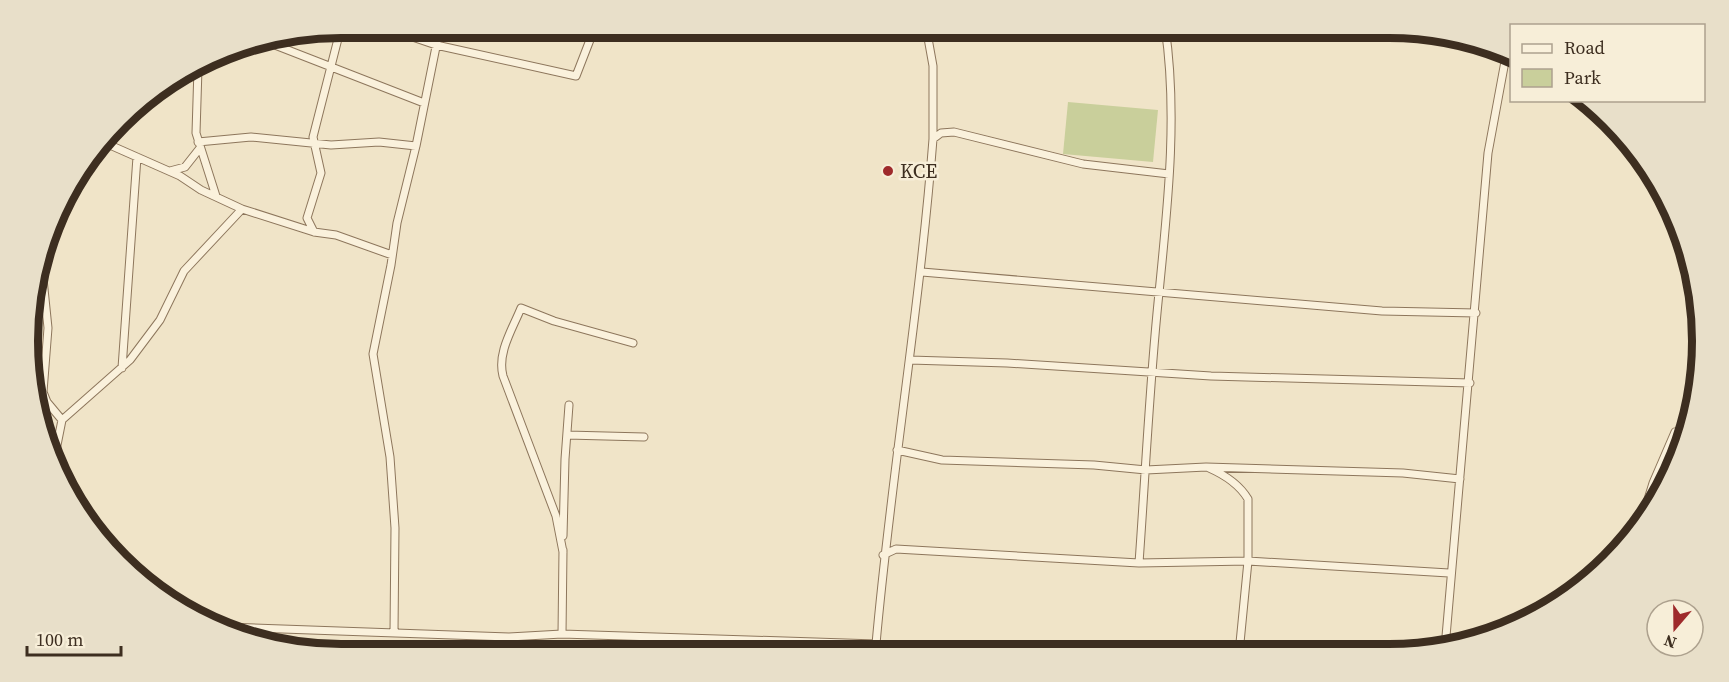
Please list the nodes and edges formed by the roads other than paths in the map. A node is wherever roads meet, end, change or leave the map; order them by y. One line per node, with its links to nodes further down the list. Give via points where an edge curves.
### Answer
1 (338, 37): 10 (street)
2 (412, 37): 8 (street)
3 (438, 37): 8 (street)
4 (592, 37): 8 (street, via 576,76)
5 (928, 37): 13 (street, via 933,66)
6 (1166, 37): 20 (street, via 1171,107)
7 (274, 45): 10 (street)
8 (436, 45): 12 (street)
9 (1505, 61): 28 (street, via 1488,153)
10 (329, 67): 12 (street); 14 (street)
11 (198, 74): 16 (street)
12 (423, 104): 17 (street)
13 (933, 138): 20 (street, via 954,132 1083,164); 25 (street)
14 (313, 143): 16 (street, via 251,137); 17 (street); 23 (street, via 321,173 307,218)
15 (110, 145): 18 (street)
16 (199, 145): 19 (street, via 185,167); 21 (street)
17 (416, 146): 24 (street)
18 (138, 157): 19 (street); 31 (street)
19 (169, 171): 21 (street)
20 (1170, 174): 26 (street)
21 (216, 196): 22 (street)
22 (242, 209): 23 (street); 31 (street, via 184,271 160,320)
23 (314, 232): 24 (street, via 336,235)
24 (392, 255): 53 (street, via 373,354 390,457 395,528)
25 (922, 272): 26 (street); 30 (street)
26 (1159, 291): 28 (street, via 1382,311); 32 (street)
27 (41, 293): 35 (street, via 48,328)
28 (1476, 313): 33 (street)
29 (633, 343): 47 (street, via 521,308 503,352 503,376 556,516)
30 (910, 360): 32 (street); 42 (street)
31 (122, 368): 37 (street)
32 (1152, 373): 33 (street); 44 (street)
33 (1470, 383): 45 (street)
34 (41, 389): 35 (street)
35 (44, 392): 37 (street)
36 (569, 405): 39 (street)
37 (62, 420): 41 (street)
38 (1675, 432): 46 (street)
39 (567, 435): 40 (street); 47 (street)
40 (645, 437)
41 (57, 446)
42 (897, 450): 44 (street, via 942,460); 48 (street)
43 (1206, 467): 44 (street); 45 (street, via 1403,473); 49 (street, via 1225,476 1248,500)
44 (1146, 470): 50 (street)
45 (1460, 479): 51 (street)
46 (1649, 496)
47 (564, 552): 54 (street)
48 (883, 555): 50 (street, via 896,549); 56 (street)
49 (1248, 561): 50 (street); 51 (street); 58 (street)
50 (1139, 563)
51 (1449, 573): 55 (street)
52 (242, 627): 53 (street)
53 (393, 632): 54 (street, via 509,637)
54 (562, 634): 56 (street)
55 (1445, 639)
56 (876, 644): 57 (street)
57 (894, 645)
58 (1240, 645)

